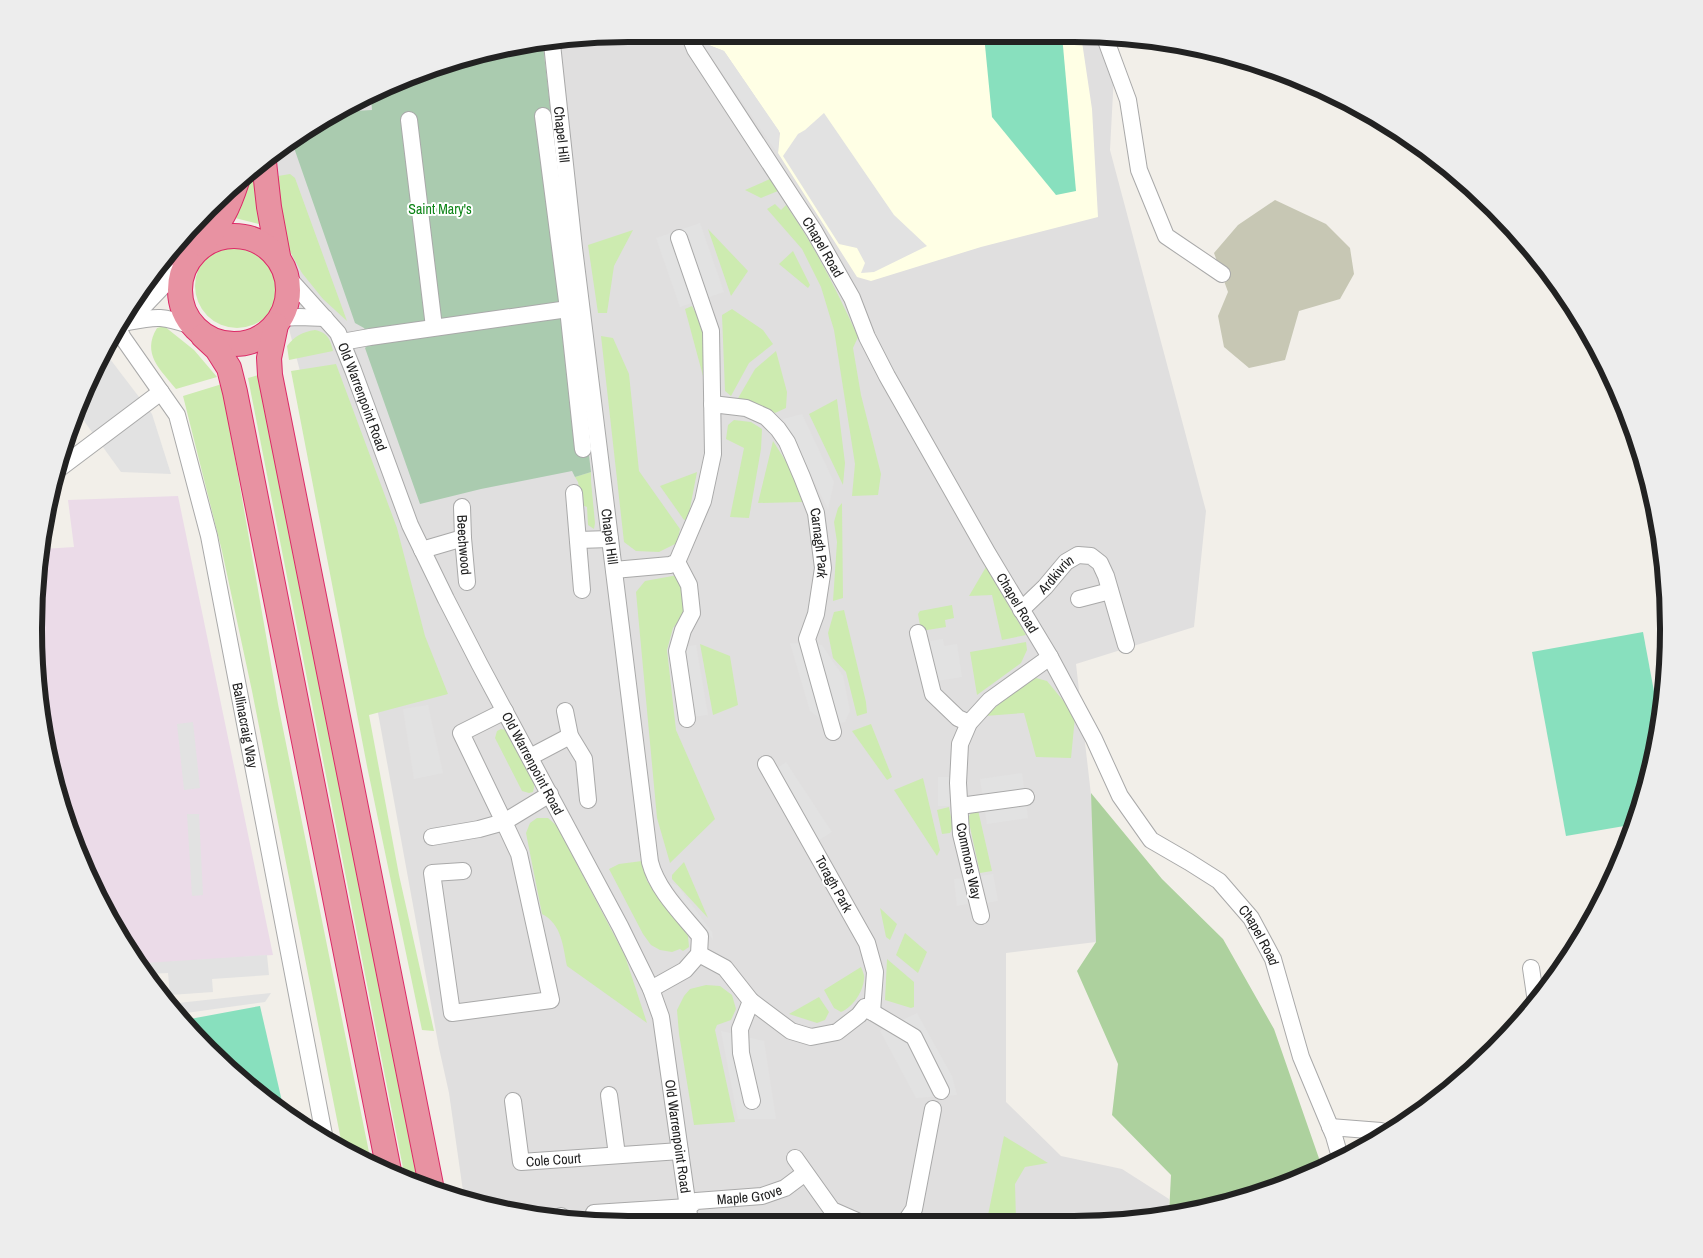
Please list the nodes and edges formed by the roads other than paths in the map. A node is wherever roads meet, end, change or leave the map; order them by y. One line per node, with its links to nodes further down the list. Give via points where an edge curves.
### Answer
1 (693, 43): 37 (street, Chapel Road, via 814,230 852,298 887,376)
2 (1107, 44): 11 (street, via 1128,100 1139,170 1166,236)
3 (552, 48): 28 (street, Chapel Hill)
4 (543, 116): 12 (street)
5 (409, 120): 17 (street)
6 (265, 170): 10 (highway)
7 (232, 197): 9 (highway, via 216,228)
8 (679, 238): 22 (street, via 711,331)
9 (192, 256): 10 (highway, via 210,241 240,234 268,245); 13 (street); 18 (highway, via 181,297 184,311)
10 (281, 264): 14 (street, Old Warrenpoint Road); 15 (highway, via 287,290)
11 (1222, 274)
12 (568, 309): 17 (street); 23 (street)
13 (133, 316)
14 (325, 318): 15 (street, via 299,317); 20 (street, Old Warrenpoint Road)
15 (278, 322): 18 (highway, via 266,335 244,345 216,343); 77 (highway, via 269,358 270,375)
16 (128, 324): 18 (street, via 158,317 169,318)
17 (434, 327): 20 (street)
18 (197, 331): 75 (highway, via 217,349 229,368 235,392)
19 (123, 333): 21 (street, Ballinacraig Way, via 123,338)
20 (342, 342): 30 (street, Old Warrenpoint Road)
21 (161, 392): 24 (street); 69 (street, Ballinacraig Way, via 177,415 209,536)
22 (712, 404): 31 (street, via 713,454 703,501); 45 (street, Carnagh Park, via 746,408 766,417 778,429 787,442 816,513 823,568 816,614 806,639)
23 (583, 449)
24 (67, 463)
25 (574, 493): 29 (street)
26 (462, 507): 27 (street, Beechwood)
27 (463, 538): 30 (street); 33 (street, Beechwood)
28 (610, 539): 29 (street); 32 (street, Chapel Hill)
29 (578, 540): 34 (street)
30 (422, 550): 41 (street, Old Warrenpoint Road)
31 (677, 562): 32 (street); 43 (street, via 689,585 692,613 677,651)
32 (614, 570): 57 (street, Chapel Hill, via 652,872 700,936)
33 (467, 582)
34 (582, 590)
35 (1110, 591): 36 (street); 37 (street, Ardkivrin, via 1100,564 1091,556 1078,555 1066,562); 39 (street, Ardkivrin)
36 (1079, 599)
37 (1021, 610): 40 (street, Chapel Road)
38 (918, 633): 44 (street, via 933,694 958,718)
39 (1126, 645)
40 (1050, 657): 44 (street, Commons Way, via 990,700); 68 (street, Chapel Road, via 1120,796 1151,840 1219,882 1251,918 1273,959 1300,1057)
41 (505, 710): 47 (street, Old Warrenpoint Road); 53 (street, via 461,733)
42 (565, 711): 46 (street)
43 (687, 719)
44 (969, 723): 52 (street, Commons Way, via 960,744)
45 (833, 732)
46 (570, 736): 47 (street); 51 (street, via 584,759)
47 (530, 757): 49 (street, Old Warrenpoint Road)
48 (766, 764): 62 (street, Toragh Park, via 867,943 875,972)
49 (550, 794): 53 (street); 59 (street, Old Warrenpoint Road)
50 (1026, 797): 52 (street, Commons Way)
51 (588, 800)
52 (960, 806): 56 (street, Commons Way, via 961,834)
53 (504, 822): 54 (street); 55 (street, via 519,854 551,1000 452,1013 432,873)
54 (432, 837)
55 (463, 871)
56 (981, 916)
57 (699, 954): 59 (street, via 685,970); 61 (street, via 725,968)
58 (1531, 968): 60 (street)
59 (651, 989): 71 (street, Old Warrenpoint Road, via 662,1017)
60 (1534, 992)
61 (751, 1001): 62 (street, via 791,1031 811,1038 836,1032 860,1015 865,1007); 66 (street, via 740,1029 741,1053)
62 (872, 1012): 63 (street, via 914,1037)
63 (941, 1091)
64 (609, 1094): 73 (street)
65 (513, 1101): 73 (street, Cole Court, via 521,1162)
66 (752, 1101)
67 (933, 1109): 81 (street, via 914,1209)
68 (1330, 1126): 70 (street); 72 (street, Chapel Road)
69 (324, 1130)
70 (1377, 1131)
71 (680, 1151): 73 (street, Cole Court); 79 (street, Old Warrenpoint Road)
72 (1338, 1152)
73 (617, 1155)
74 (795, 1158): 76 (street)
75 (388, 1163)
76 (805, 1173): 79 (street, Maple Grove, via 785,1188 762,1196 696,1201); 80 (street, via 832,1210)
77 (430, 1180)
78 (594, 1214): 79 (street, Maple Grove)
79 (689, 1214)
80 (843, 1215)
81 (910, 1215)

